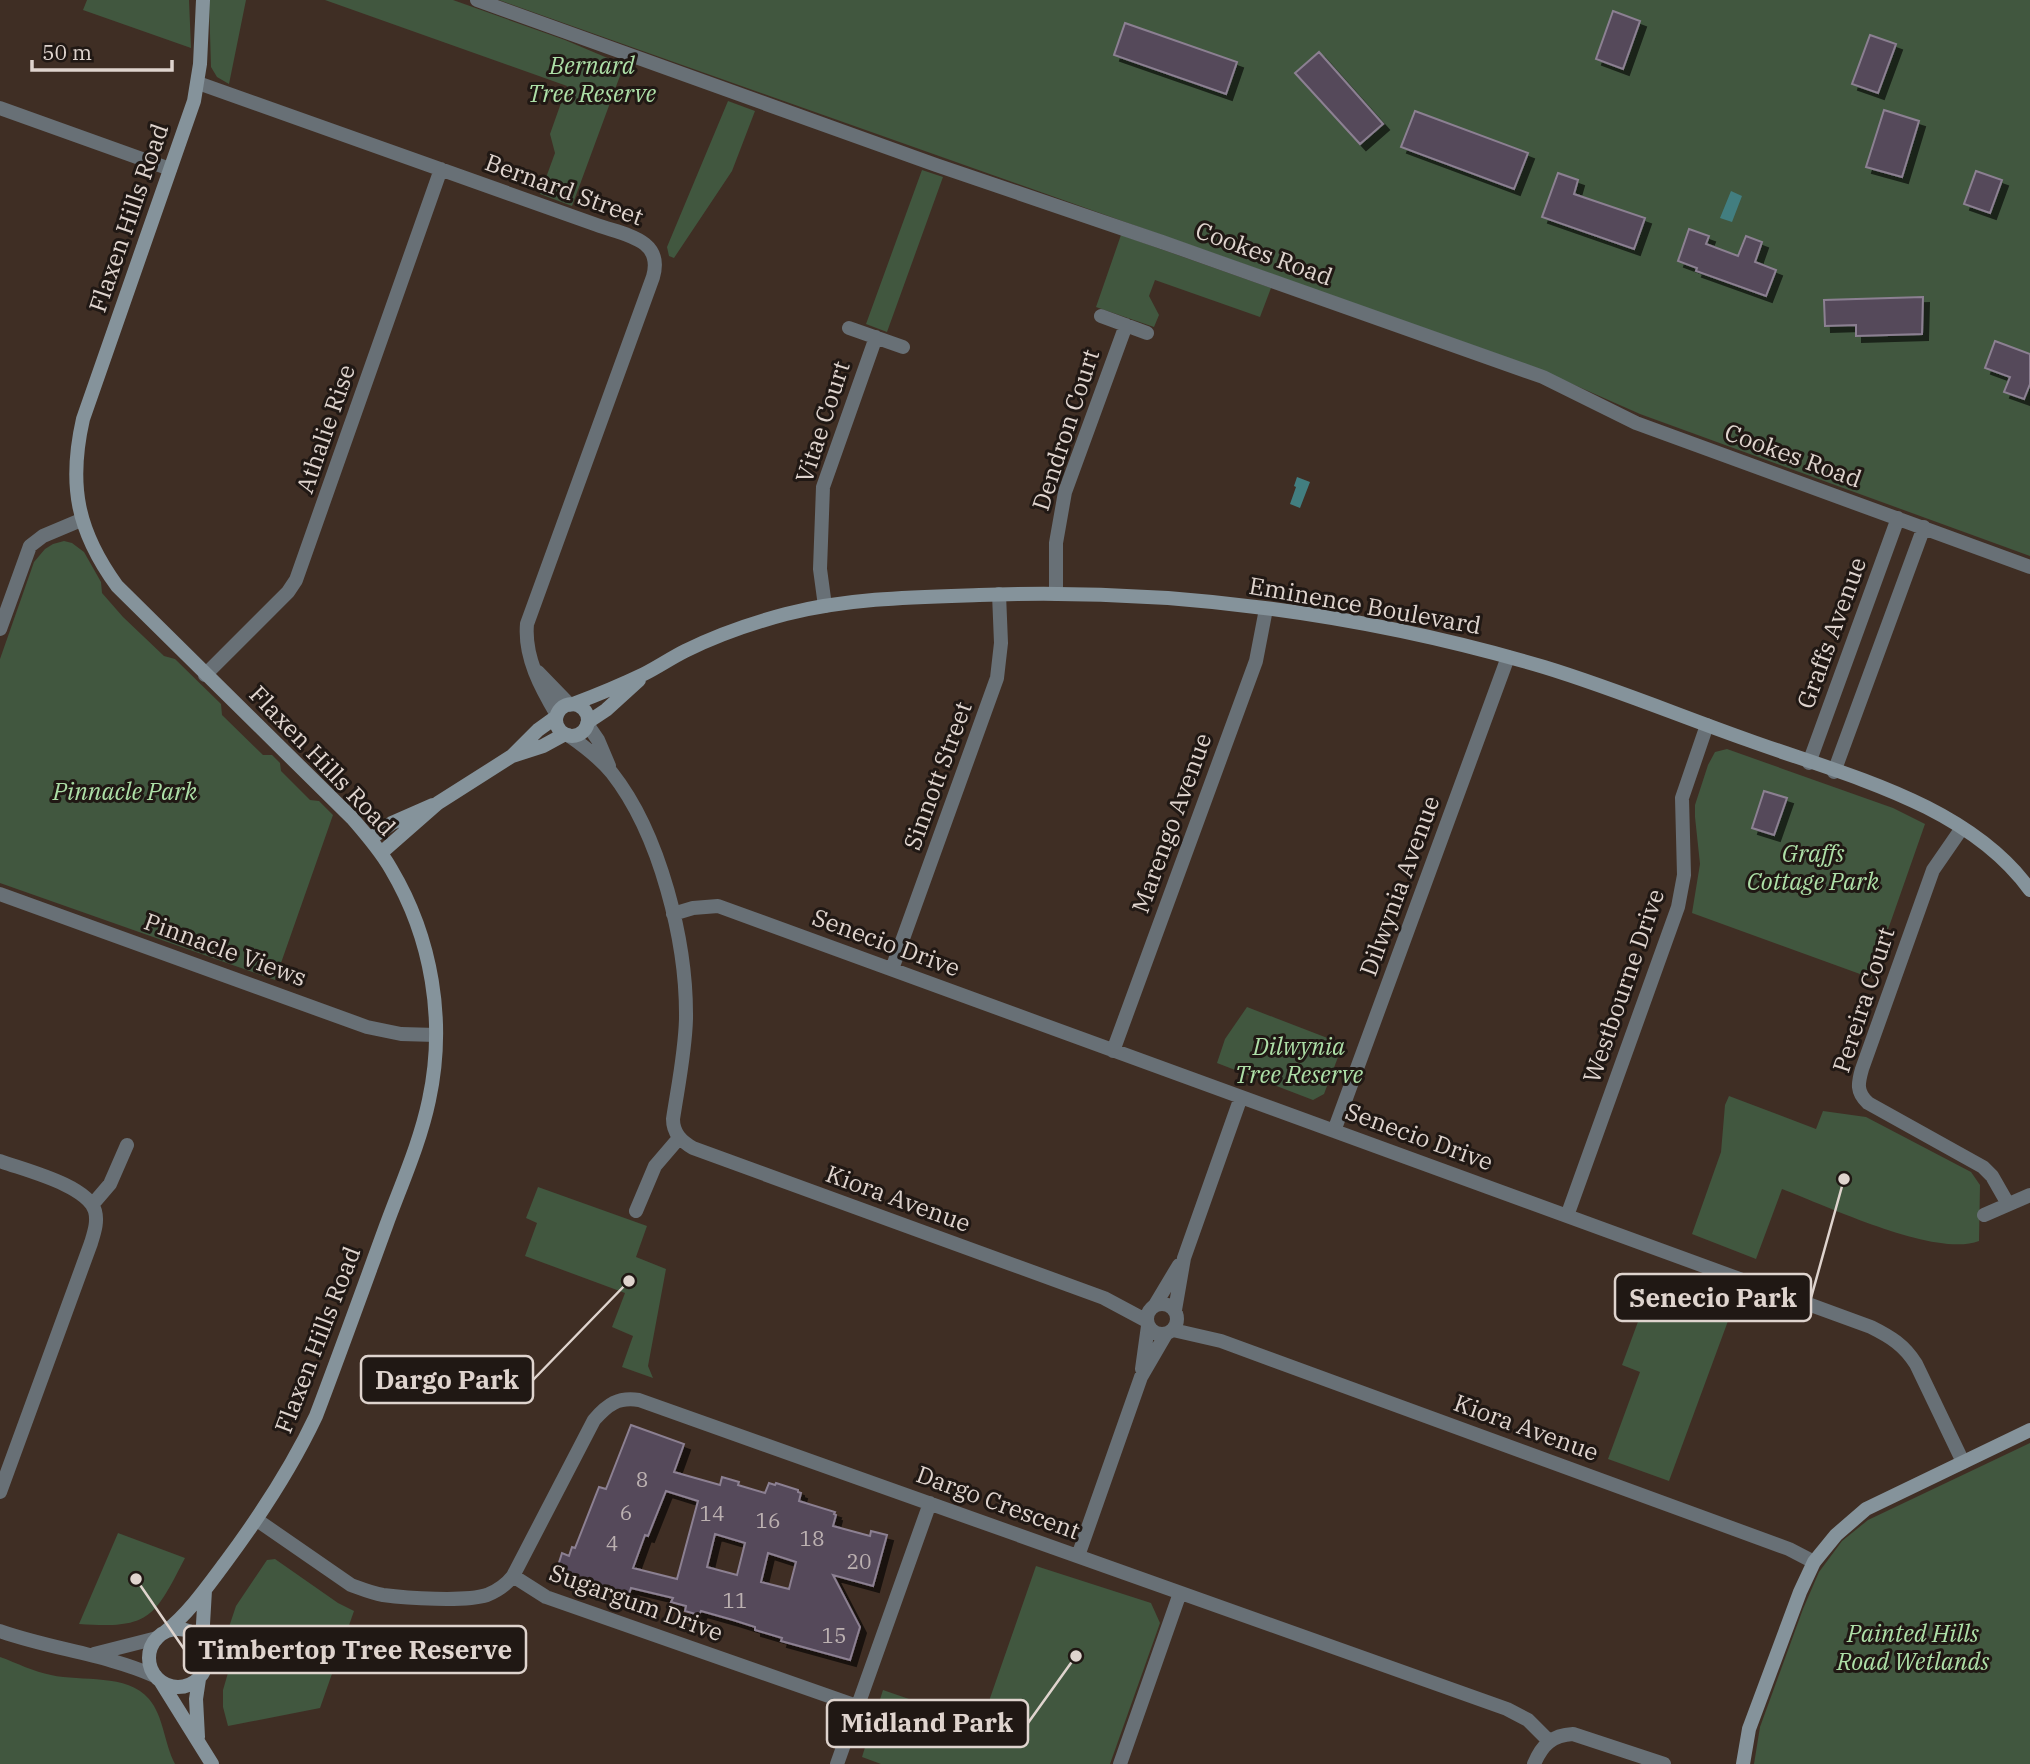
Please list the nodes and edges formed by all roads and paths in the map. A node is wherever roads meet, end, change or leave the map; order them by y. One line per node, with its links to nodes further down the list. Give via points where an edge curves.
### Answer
1 (196, 0): 4 (street, Flaxen Hills Road)
2 (203, 0): 4 (street, Flaxen Hills Road)
3 (477, 0): 15 (street, Cookes Road, via 1543,377 1636,423)
4 (200, 19): 5 (street, Flaxen Hills Road)
5 (198, 83): 7 (street, Flaxen Hills Road); 8 (street, Bernard Street)
6 (0, 108): 7 (street)
7 (170, 169): 16 (street, Flaxen Hills Road, via 83,419 75,468)
8 (441, 169): 25 (street, Bernard Street, via 637,240 656,258 527,624 526,647); 27 (street, Athalie Rise, via 296,580)
9 (1101, 316): 10 (street, Dendron Court)
10 (1126, 325): 12 (street, Dendron Court); 19 (street, Dendron Court, via 1065,492 1056,543)
11 (849, 328): 13 (street, Vitae Court)
12 (1147, 332)
13 (876, 337): 14 (street, Vitae Court); 21 (street, Vitae Court, via 823,487 820,569)
14 (903, 347)
15 (1898, 518): 17 (street, Cookes Road); 34 (street, Graffs Avenue)
16 (81, 520): 23 (street, via 30,546); 27 (street, Flaxen Hills Road, via 117,586)
17 (1924, 527): 18 (street, Cookes Road); 36 (street, Graffs Avenue)
18 (2030, 567)
19 (1056, 593): 20 (street, Eminence Boulevard); 22 (street, Eminence Boulevard)
20 (999, 594): 21 (street, Eminence Boulevard); 44 (street, Sinnott Street, via 997,678)
21 (825, 607): 26 (street, Eminence Boulevard, via 724,634)
22 (1266, 609): 24 (street, Eminence Boulevard, via 1380,627); 46 (street, Marengo Avenue, via 1256,661)
23 (0, 629)
24 (1508, 657): 31 (street, Eminence Boulevard, via 1617,691); 48 (street, Dilwynia Avenue)
25 (534, 668): 28 (street); 29 (street, Bernard Street)
26 (648, 672): 28 (street, Eminence Boulevard); 30 (street, Eminence Boulevard)
27 (205, 675): 39 (street, Flaxen Hills Road)
28 (572, 705): 29 (street); 30 (street, via 582,708)
29 (557, 716): 32 (street, via 558,727); 33 (street)
30 (588, 723): 32 (street, via 582,732); 35 (street)
31 (1707, 726): 34 (street, Eminence Boulevard); 56 (street, Westbourne Drive, via 1682,798 1684,875 1678,907)
32 (566, 735): 33 (street); 35 (street)
33 (512, 757): 37 (street)
34 (1809, 763): 36 (street, Eminence Boulevard)
35 (611, 771): 43 (street, via 647,832)
36 (1834, 772): 38 (street, Eminence Boulevard, via 1909,798)
37 (438, 803): 39 (street, via 402,817); 40 (street)
38 (1962, 828): 41 (street, Eminence Boulevard, via 2008,865); 53 (street, Pereira Court, via 1933,870 1858,1084 1868,1104 1983,1167)
39 (370, 839): 40 (street, Flaxen Hills Road)
40 (381, 853): 45 (street, Flaxen Hills Road, via 421,933 430,965)
41 (2030, 890)
42 (0, 894): 45 (street, Pinnacle Views, via 368,1027)
43 (673, 914): 44 (street, Senecio Drive, via 718,906); 49 (street, via 685,985 684,1051 673,1119)
44 (892, 969): 46 (street, Senecio Drive)
45 (436, 1035): 68 (street, Flaxen Hills Road, via 435,1066 421,1128 316,1416)
46 (1113, 1051): 47 (street, Senecio Drive)
47 (1241, 1097): 48 (street, Senecio Drive); 58 (street)
48 (1334, 1131): 56 (street, Senecio Drive)
49 (679, 1138): 55 (street, via 654,1166); 60 (street, Kiora Avenue, via 693,1148)
50 (127, 1145): 54 (street, via 110,1184)
51 (0, 1161): 54 (street, via 69,1187)
52 (2030, 1195): 53 (street)
53 (2008, 1204): 57 (street)
54 (92, 1205): 66 (street, via 96,1218 91,1243)
55 (636, 1211)
56 (1567, 1216): 65 (street, Senecio Drive, via 1889,1336 1916,1364)
57 (1984, 1216)
58 (1184, 1258): 59 (street); 60 (street)
59 (1176, 1313): 60 (street, via 1166,1304); 61 (street, via 1177,1321); 62 (street, Kiora Avenue)
60 (1151, 1315): 61 (street, via 1156,1333); 63 (street)
61 (1169, 1332): 62 (street, Kiora Avenue); 63 (street)
62 (1221, 1341): 70 (street, Kiora Avenue)
63 (1141, 1377): 69 (street)
64 (2030, 1430): 65 (street)
65 (1963, 1462): 70 (street, via 1866,1509)
66 (0, 1492)
67 (930, 1503): 69 (street, Dargo Crescent); 71 (street, Dargo Crescent, via 626,1398 604,1408 594,1420); 80 (street)
68 (257, 1520): 71 (street, Sugargum Drive, via 345,1581 369,1592 465,1598 499,1589); 72 (street, Flaxen Hills Road)
69 (1077, 1556): 73 (street, Dargo Crescent)
70 (1814, 1562): 88 (street, via 1749,1729)
71 (513, 1576): 80 (street, Sugargum Drive, via 546,1597)
72 (205, 1590): 75 (street, Flaxen Hills Road); 76 (street)
73 (1181, 1592): 81 (street, Dargo Crescent, via 1507,1709 1528,1720); 85 (street)
74 (0, 1631): 77 (street)
75 (161, 1635): 76 (street, via 181,1629); 77 (street); 78 (street, via 152,1644 149,1660)
76 (202, 1641): 79 (street, via 208,1656)
77 (93, 1654): 78 (street)
78 (158, 1679): 79 (street, via 176,1688); 82 (street)
79 (199, 1679): 82 (street, via 196,1717)
80 (857, 1706): 84 (street)
81 (1549, 1741): 86 (street); 87 (street, via 1573,1734)
82 (200, 1743): 83 (street)
83 (212, 1764)
84 (837, 1764)
85 (1120, 1764)
86 (1534, 1764)
87 (1664, 1764)
88 (1743, 1764)

